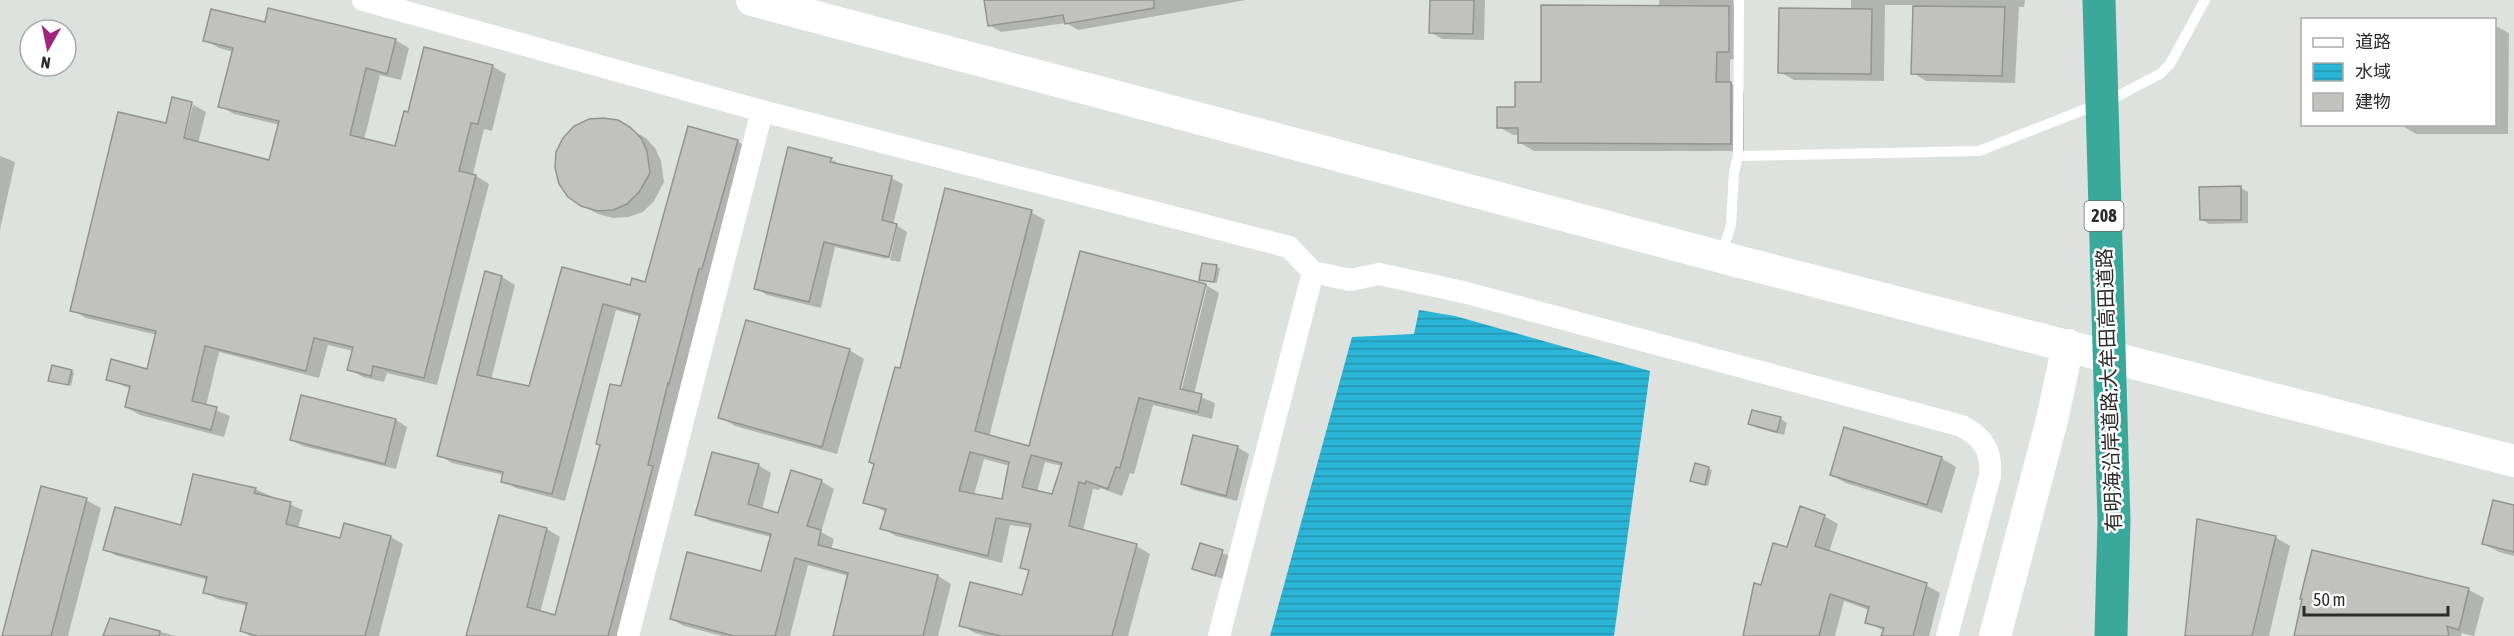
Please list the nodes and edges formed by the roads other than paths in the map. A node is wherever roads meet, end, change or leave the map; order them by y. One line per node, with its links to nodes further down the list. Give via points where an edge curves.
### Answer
1 (363, 0): 6 (street)
2 (1739, 0): 7 (lane)
3 (2099, 0): 12 (highway, 有明海沿岸道路;大牟田高田道路 / 208)
4 (2205, 0): 7 (lane, via 2170,64 2160,74 2114,98 1979,152)
5 (756, 1): 8 (street)
6 (762, 111): 9 (street, via 1289,247); 13 (street)
7 (1738, 156): 8 (lane, via 1731,225)
8 (1721, 257): 10 (street)
9 (1313, 272): 14 (street); 15 (street, via 1350,280 1379,274 1463,292 1845,393 1974,432 1989,452 1990,476)
10 (2068, 345): 11 (street); 16 (street)
11 (2514, 461)
12 (2114, 521): 17 (highway, 有明海沿岸道路;大牟田高田道路 / 208); 18 (highway)
13 (628, 636)
14 (1219, 636)
15 (1947, 636)
16 (1995, 636)
17 (2111, 636)
18 (2123, 636)

